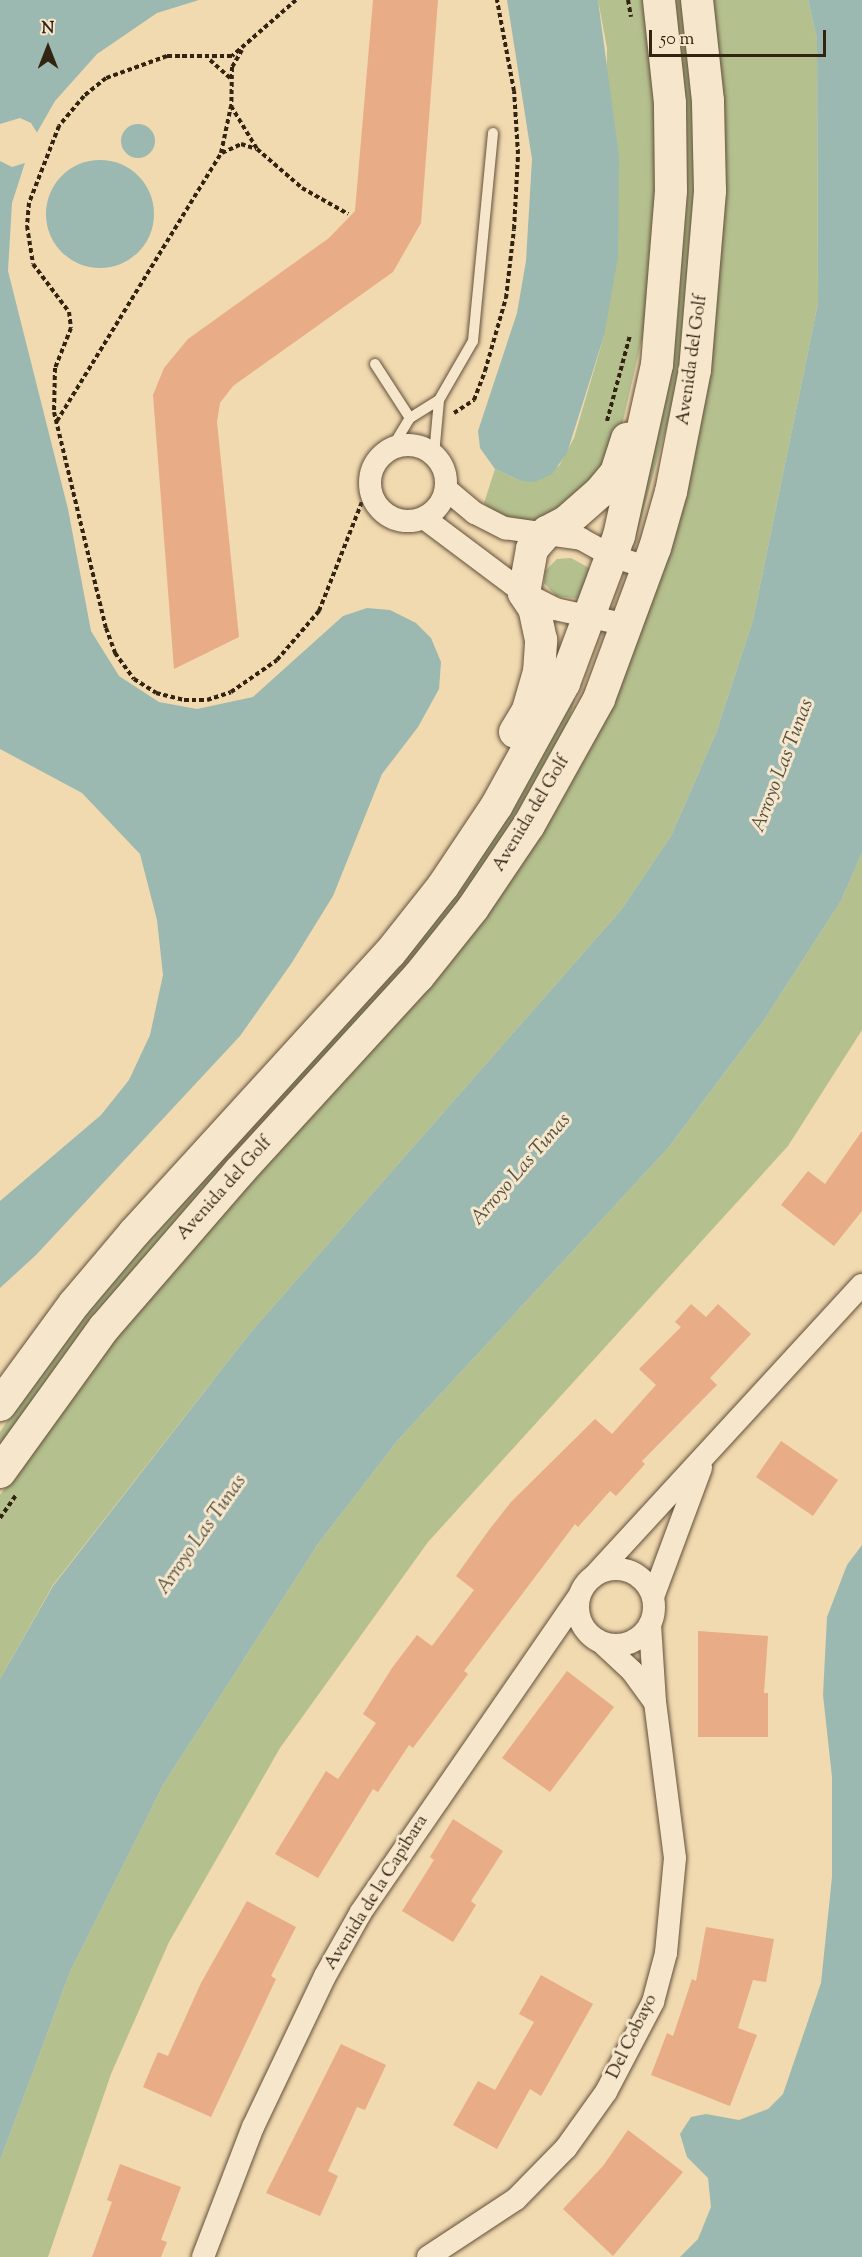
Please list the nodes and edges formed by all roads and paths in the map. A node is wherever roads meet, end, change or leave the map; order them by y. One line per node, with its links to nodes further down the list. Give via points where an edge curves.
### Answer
1 (296, 0): 6 (path)
2 (628, 0): 5 (path)
3 (659, 0): 14 (street, Avenida del Golf, via 670,103)
4 (697, 0): 28 (street, Avenida del Golf, via 708,101 710,191 701,317 684,430)
5 (632, 21)
6 (244, 47): 7 (path, via 232,56); 8 (path)
7 (206, 58): 8 (path, via 219,64); 19 (path, via 167,56 106,78 84,96 59,126 38,172 27,226 33,264 69,312 71,328 52,386)
8 (230, 78): 9 (path)
9 (231, 106): 11 (path); 12 (path)
10 (493, 133): 17 (lane, via 473,341)
11 (257, 149): 12 (path, via 241,144); 13 (path, via 303,188)
12 (221, 153): 19 (path)
13 (348, 214)
14 (668, 257): 26 (street, via 616,473 566,522); 27 (street, Avenida del Golf, via 647,423)
15 (632, 330): 20 (path)
16 (375, 364): 18 (lane)
17 (439, 400): 18 (lane); 22 (lane)
18 (410, 418): 21 (lane)
19 (57, 422): 23 (path, via 115,653 134,679 156,693 184,700 207,700 231,692 277,660 309,627)
20 (606, 423)
21 (393, 446): 22 (street, via 421,447); 23 (street, via 372,469)
22 (434, 455): 24 (street, via 443,467)
23 (369, 484): 25 (street, via 382,511 394,518)
24 (446, 489): 25 (street, via 436,509); 26 (street, via 475,513 505,528)
25 (424, 518): 29 (street)
26 (547, 532): 27 (street, via 580,539); 29 (street, via 532,549)
27 (612, 556): 28 (street); 30 (street, Avenida del Golf)
28 (648, 568): 31 (street, Avenida del Golf)
29 (524, 593): 30 (street, via 555,609); 32 (street, via 534,608 541,640 539,672 528,710)
30 (589, 615): 31 (street); 32 (street, Avenida del Golf, via 564,683 496,805 443,886)
31 (627, 625): 36 (street, Avenida del Golf, via 598,699 529,825 473,908 418,977 126,1301)
32 (390, 953): 34 (street, Avenida del Golf, via 126,1242 74,1304)
33 (862, 1285): 35 (street, Avenida de la Capibara)
34 (0, 1405)
35 (706, 1455): 37 (street, Avenida de la Capibara); 39 (street, Avenida de la Capibara)
36 (0, 1472)
37 (595, 1575): 38 (street, Avenida de la Capibara); 39 (street, via 606,1570 629,1571 640,1577)
38 (578, 1597): 41 (street, via 579,1618); 42 (street, Avenida de la Capibara)
39 (653, 1597): 40 (street, Avenida de la Capibara)
40 (650, 1624): 41 (street, via 644,1634 624,1645); 43 (street, Del Cobayo)
41 (596, 1640): 42 (street); 43 (street, Del Cobayo, via 633,1671)
42 (550, 1642): 44 (street, Avenida de la Capibara, via 476,1742 361,1912 325,1976 254,2127)
43 (655, 1702): 47 (street, Del Cobayo, via 675,1858 666,1953 653,2002 606,2092 566,2148 516,2199)
44 (212, 2232): 45 (street, Avenida de la Capibara); 46 (street)
45 (202, 2257)
46 (216, 2257)
47 (428, 2257)

